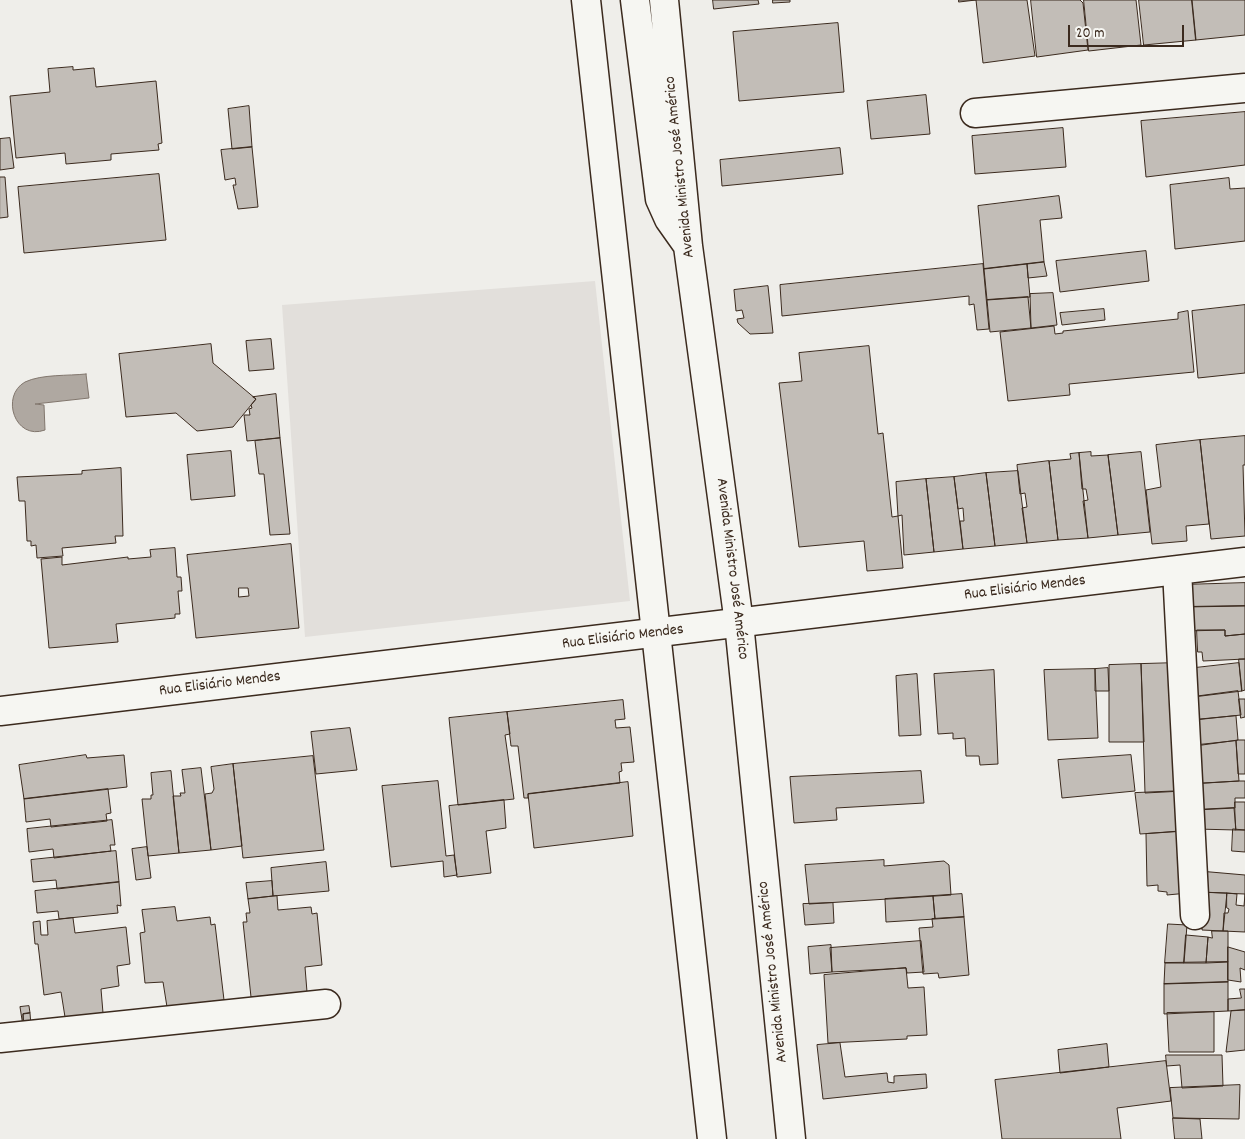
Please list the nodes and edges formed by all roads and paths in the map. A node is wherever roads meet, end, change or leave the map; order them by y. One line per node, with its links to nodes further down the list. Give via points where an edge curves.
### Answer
1 (586, 0): 10 (main road)
2 (635, 0): 6 (main road, via 660,199 669,219)
3 (664, 0): 6 (main road, Avenida Ministro José Américo)
4 (1245, 88): 5 (main road)
5 (975, 113)
6 (688, 246): 9 (main road, Avenida Ministro José Américo)
7 (1245, 562): 8 (main road, Rua Elisiário Mendes)
8 (1177, 570): 9 (main road, Rua Elisiário Mendes); 12 (main road)
9 (740, 623): 10 (main road, Rua Elisiário Mendes); 16 (main road, Avenida Ministro José Américo)
10 (656, 634): 11 (main road, Rua Elisiário Mendes); 15 (main road)
11 (0, 711)
12 (1195, 915)
13 (326, 1004): 14 (main road)
14 (0, 1038)
15 (712, 1139)
16 (791, 1139)

